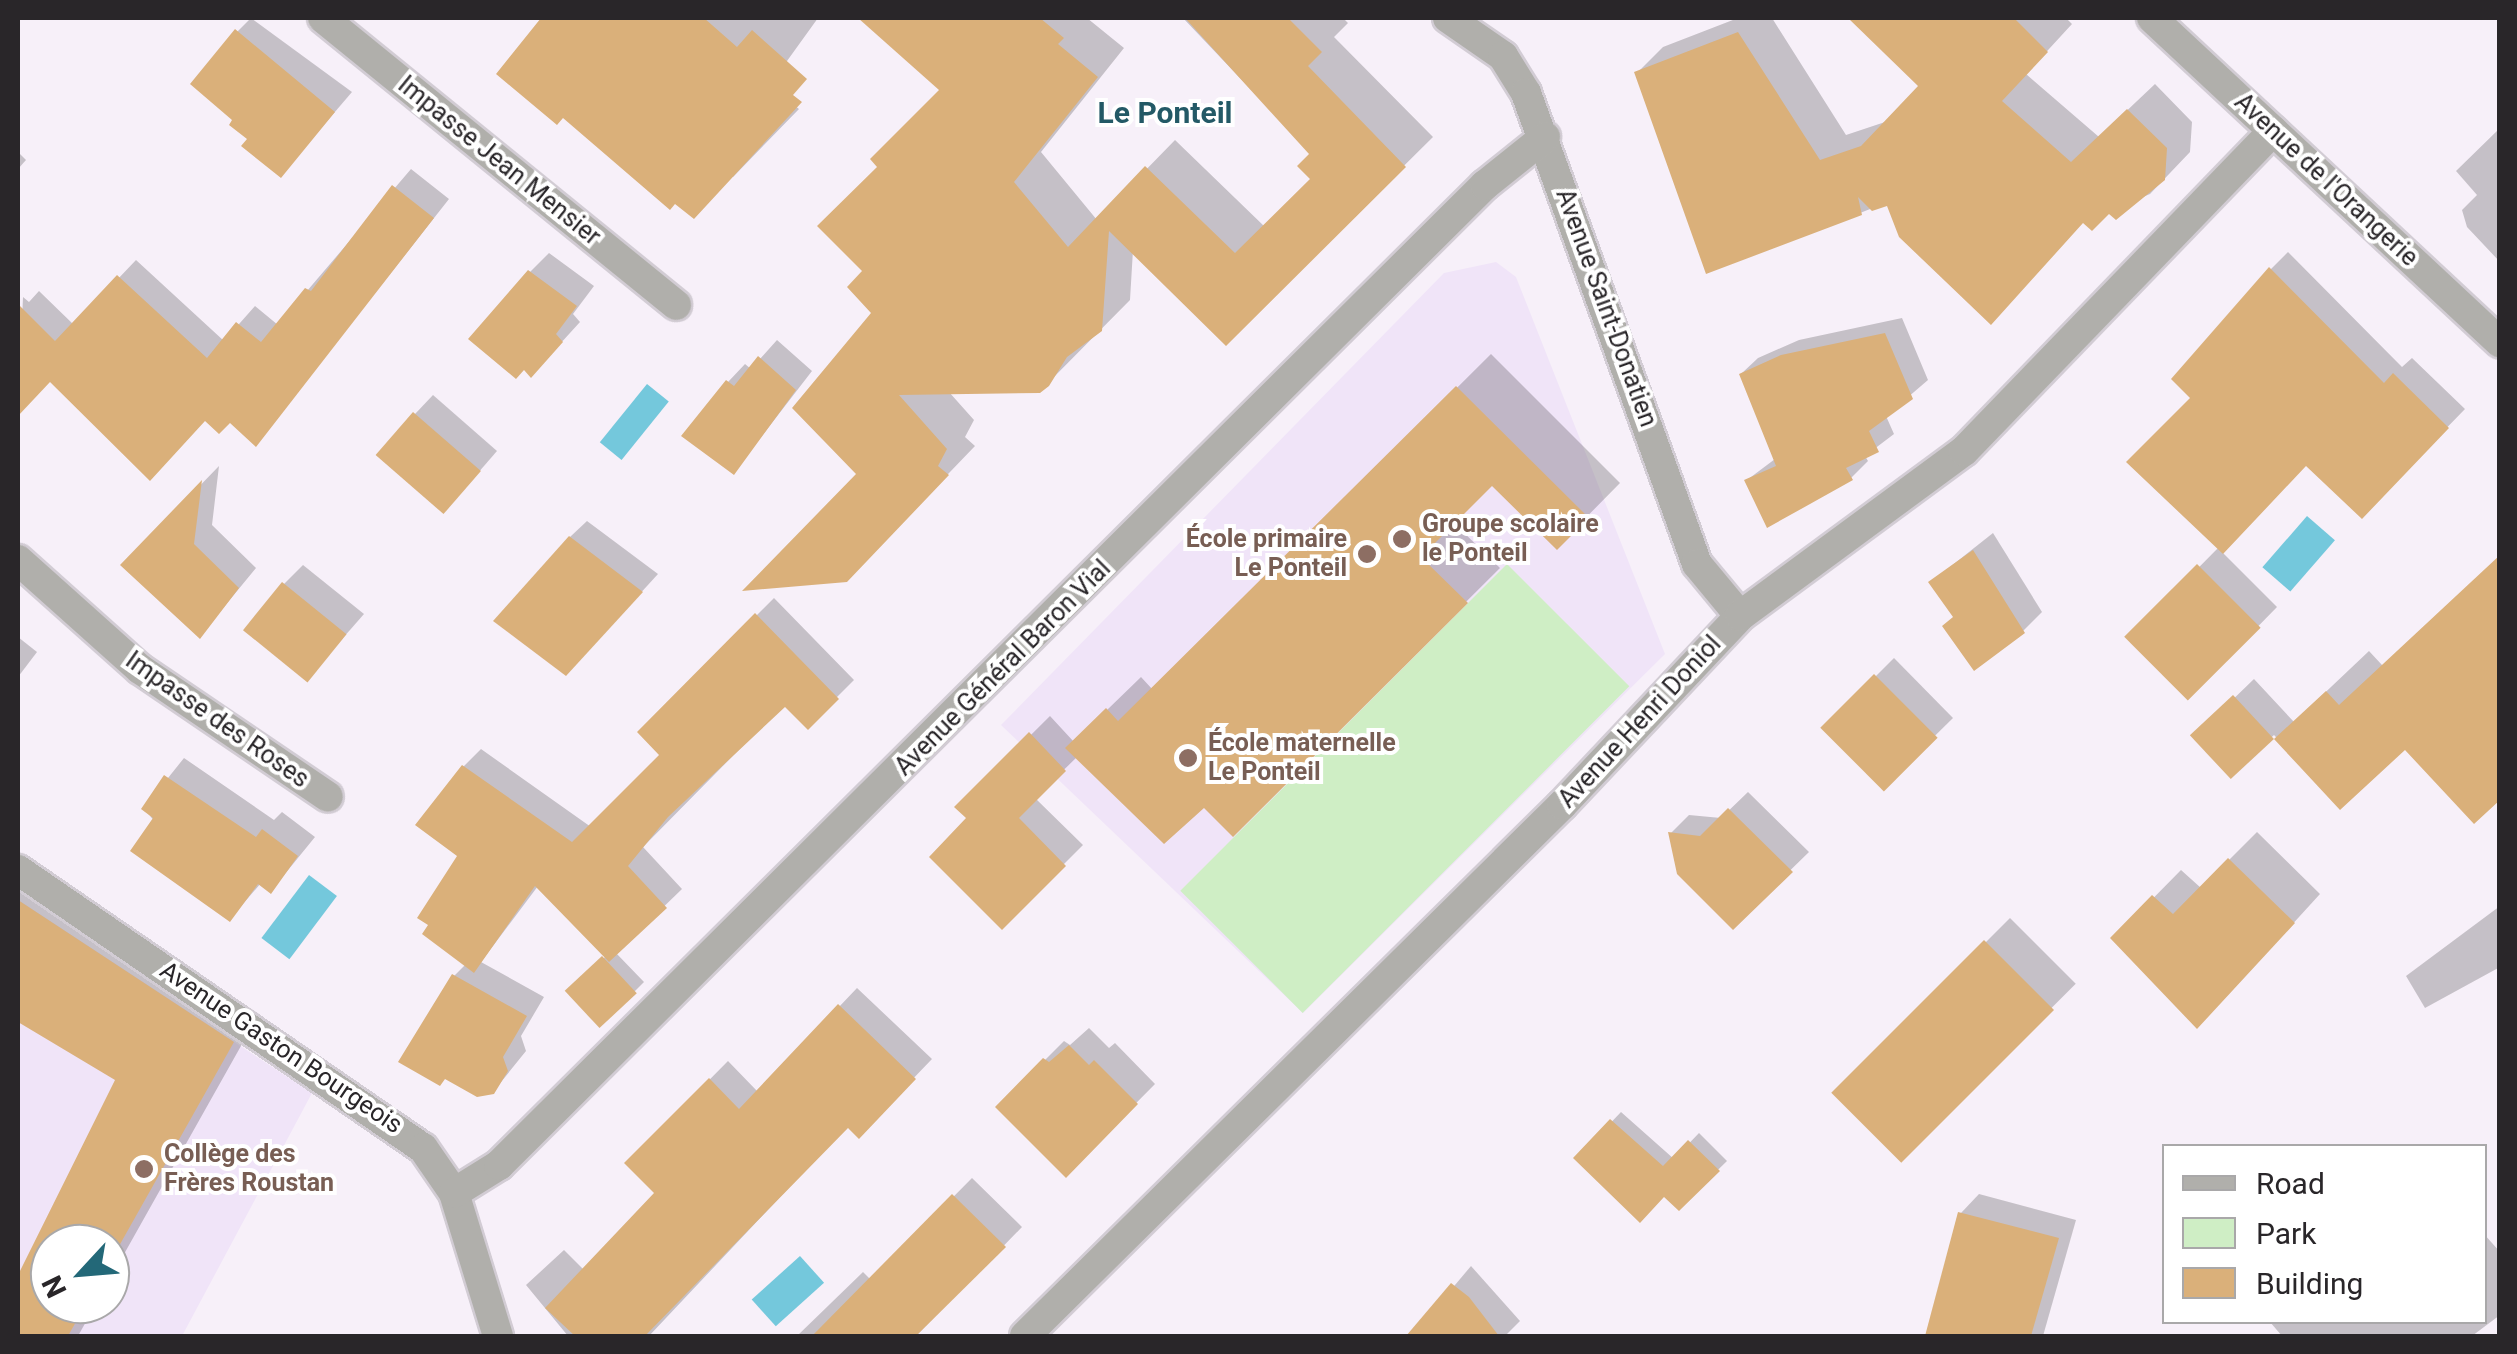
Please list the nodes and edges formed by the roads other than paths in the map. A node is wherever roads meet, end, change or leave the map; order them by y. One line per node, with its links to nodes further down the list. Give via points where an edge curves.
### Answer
1 (323, 18): 6 (street, Impasse Jean Mensier)
2 (1448, 18): 5 (street, Avenue Saint-Donatien, via 1504,56)
3 (2152, 18): 4 (street, Avenue de l'Orangerie)
4 (2273, 131): 7 (street, Avenue de l'Orangerie); 9 (street, Avenue Henri Doniol, via 1964,451)
5 (1545, 137): 9 (street, Avenue Saint-Donatien, via 1697,564); 12 (street, Avenue Général Baron Vial, via 1485,185 498,1165)
6 (676, 305)
7 (2500, 344)
8 (18, 560): 10 (street, Impasse des Roses, via 140,670)
9 (1740, 616): 14 (street, Avenue Henri Doniol, via 1562,806)
10 (328, 798)
11 (18, 870): 12 (street, Avenue Gaston Bourgeois, via 381,1113 424,1148)
12 (454, 1192): 13 (street, Avenue Gaston Bourgeois)
13 (498, 1336)
14 (1025, 1336)

